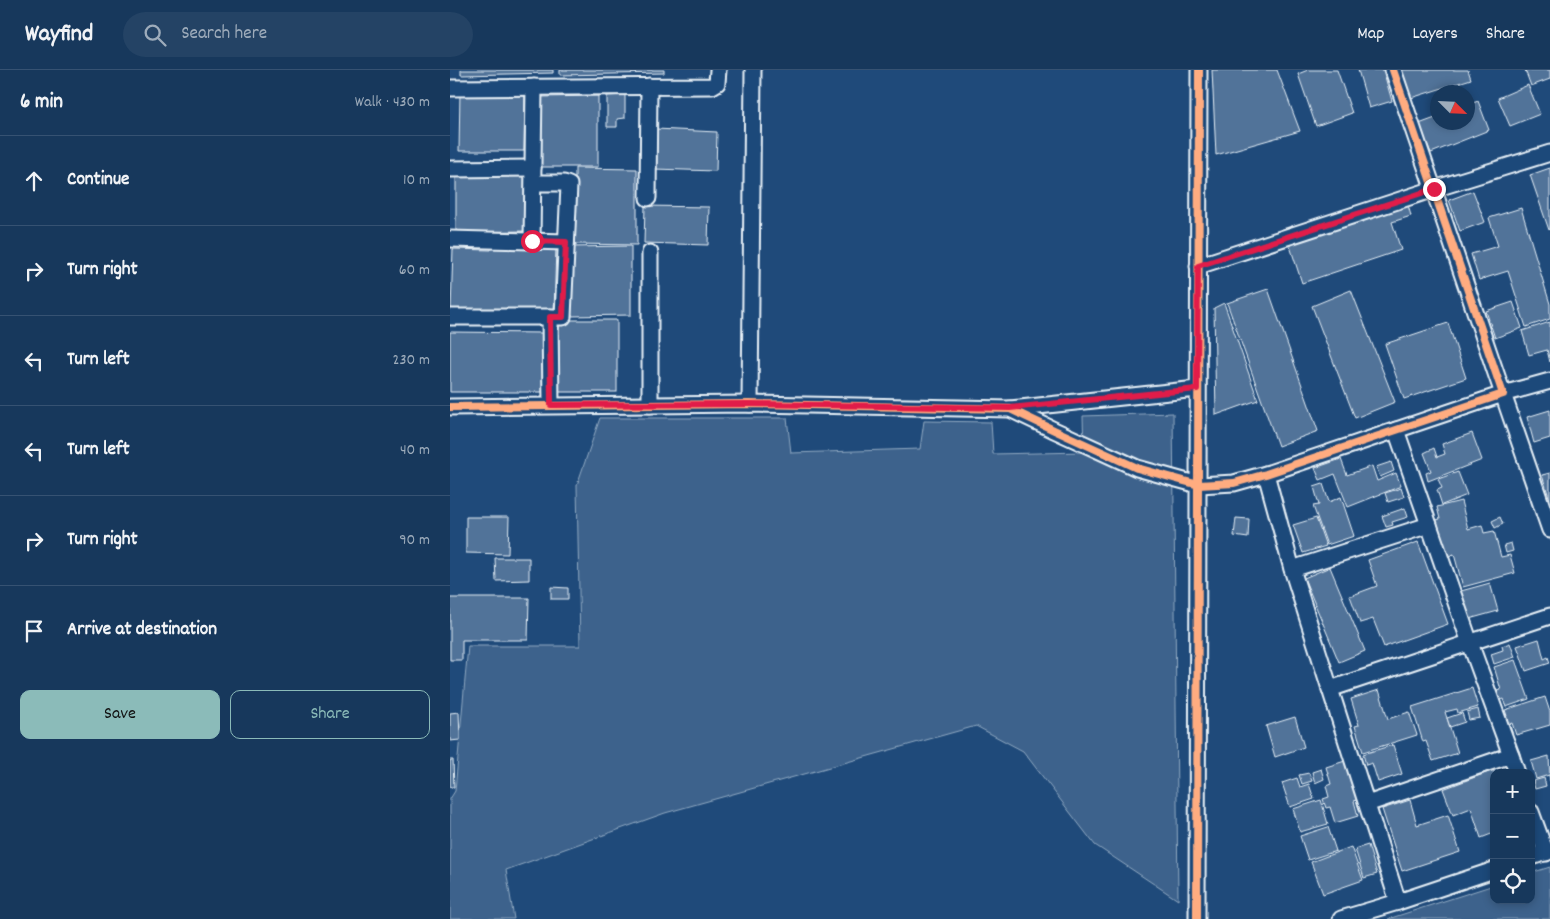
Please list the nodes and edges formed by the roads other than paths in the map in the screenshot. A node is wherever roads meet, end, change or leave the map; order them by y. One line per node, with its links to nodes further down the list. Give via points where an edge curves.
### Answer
1 (718, 70): 5 (street, via 717,82 712,86)
2 (753, 70): 23 (street)
3 (1199, 70): 17 (street)
4 (1393, 70): 11 (street)
5 (649, 86): 6 (street); 12 (street)
6 (534, 87): 7 (street); 10 (street)
7 (450, 88)
8 (1550, 153): 11 (street)
9 (450, 169): 10 (street)
10 (534, 175): 14 (street); 15 (street, via 569,185)
11 (1434, 189): 17 (street); 22 (street)
12 (648, 198)
13 (450, 239): 14 (street)
14 (532, 241): 15 (street)
15 (566, 242): 19 (street, via 563,317)
16 (650, 253): 25 (street)
17 (1198, 266): 21 (street)
18 (450, 317): 19 (street)
19 (550, 317): 24 (street)
20 (1550, 381): 22 (street)
21 (1197, 389): 27 (street); 30 (street)
22 (1503, 394): 28 (street); 32 (street)
23 (750, 404): 25 (street); 27 (street)
24 (551, 405): 25 (street); 26 (street)
25 (650, 405)
26 (450, 407)
27 (1010, 408): 30 (street, via 1137,468)
28 (1396, 430): 29 (street); 31 (street)
29 (1266, 474): 30 (street, via 1234,483); 33 (street)
30 (1199, 485): 45 (street)
31 (1429, 525): 33 (street); 35 (street)
32 (1550, 530)
33 (1292, 569): 36 (street)
34 (1550, 616): 35 (street)
35 (1470, 643): 36 (street); 37 (street)
36 (1330, 689): 39 (street)
37 (1511, 755): 38 (street); 39 (street)
38 (1516, 769)
39 (1367, 804): 44 (street)
40 (1532, 814): 41 (street)
41 (1548, 852): 42 (street)
42 (1535, 857)
43 (1490, 871): 44 (street)
44 (1398, 902): 46 (street)
45 (1198, 919)
46 (1341, 919)

